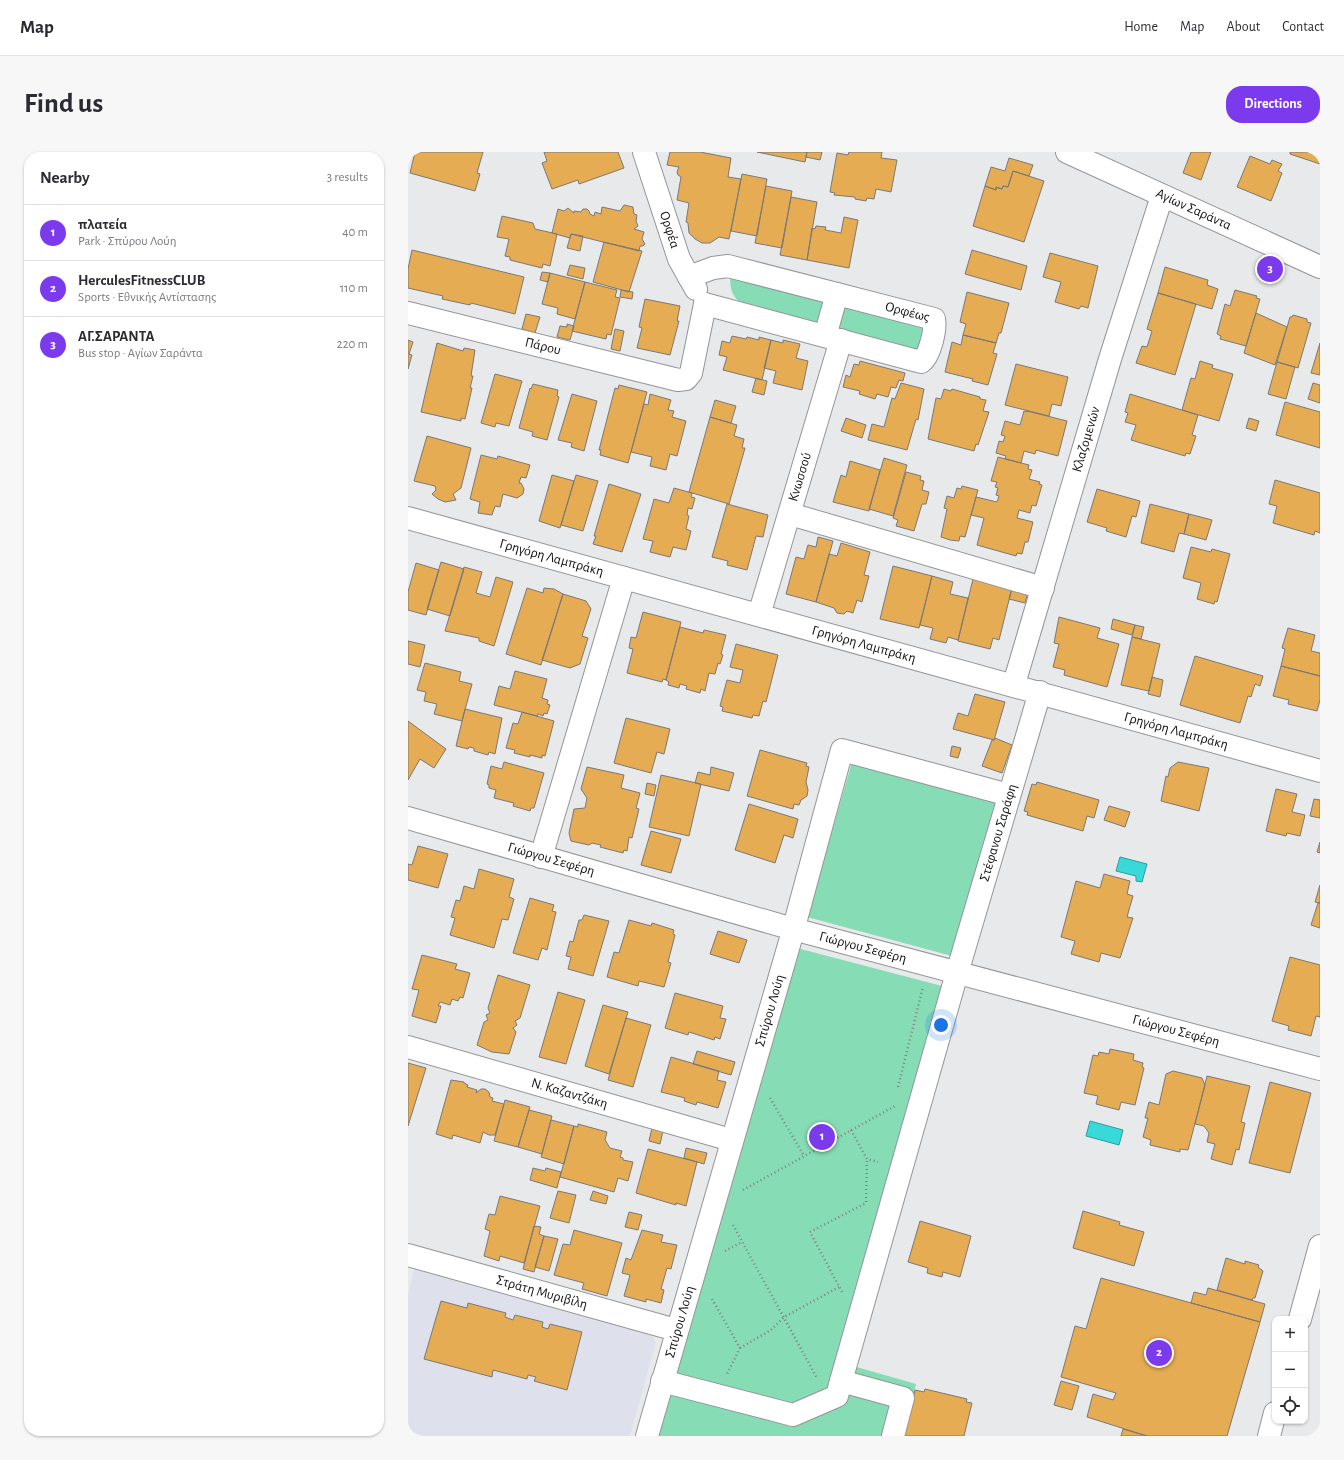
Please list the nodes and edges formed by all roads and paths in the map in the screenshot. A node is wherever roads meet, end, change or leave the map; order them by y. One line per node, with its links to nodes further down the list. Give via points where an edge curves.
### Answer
1 (644, 152): 5 (street, Ορφέα, via 679,259)
2 (1067, 152): 3 (street, Αγίων Σαράντα)
3 (1162, 196): 4 (street, Αγίων Σαράντα); 13 (street, Κλαζομενών, via 1112,351)
4 (1320, 268)
5 (690, 277): 6 (street, Ορφέως, via 713,268 728,266); 7 (street, Ορφέα)
6 (837, 294): 9 (street, Κνωσσού); 9 (street, Ορφέως, via 934,319 935,326 926,358 921,362)
7 (705, 304): 8 (street, Πάρου, via 691,373 686,379 678,380); 9 (street, Ορφέως)
8 (408, 313)
9 (833, 338): 10 (street, Κνωσσού)
10 (790, 514): 13 (street); 14 (street, Κνωσσού)
11 (408, 518): 12 (street, Γρηγόρη Λαμπράκη)
12 (624, 578): 14 (street, Γρηγόρη Λαμπράκη); 20 (street)
13 (1043, 588): 15 (street, Κλαζομενών)
14 (759, 615): 15 (street, Γρηγόρη Λαμπράκη)
15 (1014, 684): 16 (street, Γρηγόρη Λαμπράκη)
16 (1040, 692): 17 (street, Γρηγόρη Λαμπράκη); 18 (street, Στέφανου Σαράφη)
17 (1320, 770)
18 (1009, 795): 21 (street, Σπύρου Λούη, via 842,750); 23 (street, Στέφανου Σαράφη)
19 (408, 818): 20 (street, Γιώργου Σεφέρη)
20 (541, 857): 21 (street, Γιώργου Σεφέρη)
21 (793, 929): 22 (street, Γιώργου Σεφέρη); 25 (street, Σπύρου Λούη)
22 (929, 966): 23 (street, Γιώργου Σεφέρη); 28 (path)
23 (957, 973): 26 (street, Γιώργου Σεφέρη); 27 (street, Στέφανου Σαράφη)
24 (408, 1047): 32 (street, Ν. Καζαντζάκη)
25 (752, 1069): 32 (street, Σπύρου Λούη); 33 (path)
26 (1320, 1069)
27 (924, 1091): 30 (path); 35 (street, Στέφανου Σαράφη)
28 (896, 1093)
29 (894, 1100): 30 (path)
30 (892, 1108): 31 (path)
31 (851, 1130): 33 (path); 34 (path)
32 (731, 1140): 36 (street, Σπύρου Λούη)
33 (804, 1156): 36 (path)
34 (867, 1159): 35 (path); 41 (path, via 866,1203 810,1232)
35 (902, 1166): 44 (street, Στέφανου Σαράφη)
36 (716, 1205): 39 (street, Σπύρου Λούη); 43 (path)
37 (1320, 1246): 40 (street)
38 (408, 1255): 45 (street, Στράτη Μυριβίλη)
39 (694, 1268): 45 (street, Σπύρου Λούη); 46 (path)
40 (1316, 1274): 42 (street)
41 (839, 1287): 43 (path); 44 (path)
42 (1301, 1316)
43 (784, 1317): 46 (path, via 771,1330); 50 (path)
44 (858, 1322): 48 (street, Στέφανου Σαράφη)
45 (676, 1330): 47 (street, Σπύρου Λούη)
46 (740, 1348): 49 (path)
47 (662, 1381): 49 (street); 52 (street, Σπύρου Λούη)
48 (841, 1381): 50 (street, Στέφανου Σαράφη, via 837,1396); 53 (street, via 903,1398)
49 (717, 1395): 50 (street, via 793,1414)
50 (829, 1399)
51 (1272, 1424): 54 (street)
52 (647, 1436)
53 (893, 1436)
54 (1269, 1436)

